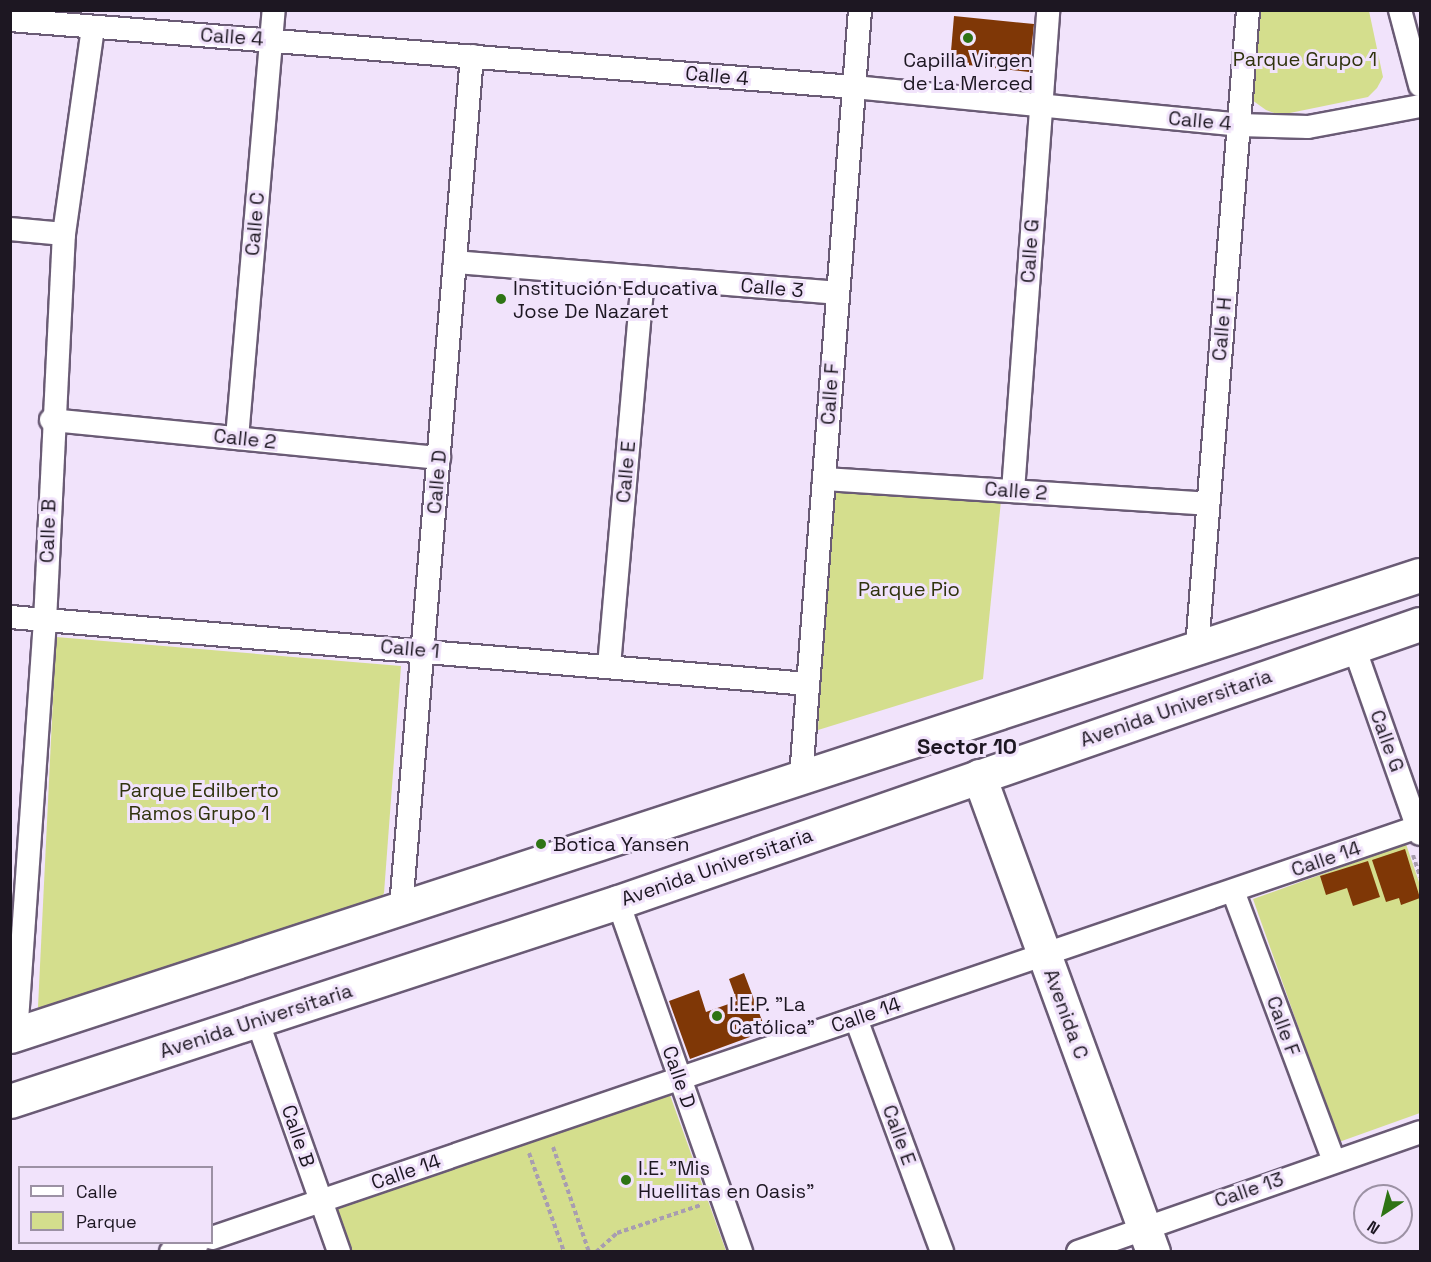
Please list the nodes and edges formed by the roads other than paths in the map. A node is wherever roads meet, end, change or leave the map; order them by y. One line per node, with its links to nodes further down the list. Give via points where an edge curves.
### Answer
1 (274, 10): 8 (street, Calle C)
2 (860, 10): 11 (street, Calle F)
3 (1047, 10): 12 (street, Calle G)
4 (1248, 10): 14 (street, Calle H)
5 (1400, 10): 10 (street)
6 (10, 20): 7 (street, Calle 4)
7 (93, 28): 8 (street, Calle 4); 16 (street, Calle B)
8 (271, 39): 9 (street, Calle 4); 21 (street, Calle C)
9 (472, 56): 11 (street, Calle 4); 17 (street, Calle D)
10 (1420, 85)
11 (854, 87): 12 (street, Calle 4); 19 (street, Calle F)
12 (1040, 105): 14 (street, Calle 4); 24 (street, Calle G)
13 (1420, 106): 14 (street, Calle 4, via 1308,127)
14 (1239, 125): 25 (street, Calle H)
15 (10, 229): 16 (street)
16 (64, 234): 20 (street, Calle B)
17 (455, 262): 18 (street, Calle 3); 22 (street, Calle D)
18 (644, 278): 19 (street, Calle 3); 33 (street, Calle E)
19 (838, 293): 23 (street, Calle F)
20 (51, 420): 21 (street, Calle 2); 28 (street, Calle B)
21 (237, 438): 22 (street, Calle 2)
22 (439, 458): 32 (street, Calle D)
23 (824, 479): 24 (street, Calle 2); 34 (street, Calle F)
24 (1013, 491): 25 (street, Calle 2)
25 (1208, 504): 31 (street, Calle H)
26 (1420, 575): 31 (street)
27 (10, 617): 28 (street, Calle 1)
28 (45, 621): 32 (street, Calle 1); 44 (street, Calle B)
29 (1420, 624): 30 (street, Avenida Universitaria)
30 (1353, 647): 35 (street, Avenida Universitaria); 37 (street, Calle G)
31 (1197, 648): 36 (street)
32 (423, 650): 33 (street, Calle 1); 40 (street, Calle D)
33 (609, 666): 34 (street, Calle 1)
34 (808, 684): 36 (street, Calle F)
35 (979, 776): 39 (street, Avenida Universitaria); 41 (street, Avenida C)
36 (801, 777): 40 (street)
37 (1417, 837): 38 (street, Calle 14)
38 (1233, 891): 41 (street, Calle 14); 48 (street, Calle F)
39 (618, 902): 43 (street, Avenida Universitaria); 45 (street, Calle D)
40 (400, 908): 44 (street)
41 (1044, 954): 42 (street, Calle 14); 51 (street, Avenida C)
42 (856, 1018): 45 (street, Calle 14); 56 (street, Calle E)
43 (257, 1020): 46 (street, Avenida Universitaria); 49 (street, Calle B)
44 (13, 1036)
45 (680, 1078): 49 (street, Calle 14); 55 (street, Calle D)
46 (10, 1101)
47 (1420, 1132): 48 (street, Calle 13)
48 (1334, 1161): 51 (street, Calle 13)
49 (320, 1201): 50 (street, Calle 14); 54 (street, Calle B)
50 (213, 1238)
51 (1148, 1239): 57 (street, Calle 13)
52 (192, 1244): 53 (street)
53 (171, 1251)
54 (339, 1251)
55 (741, 1251)
56 (942, 1251)
57 (1078, 1251)

